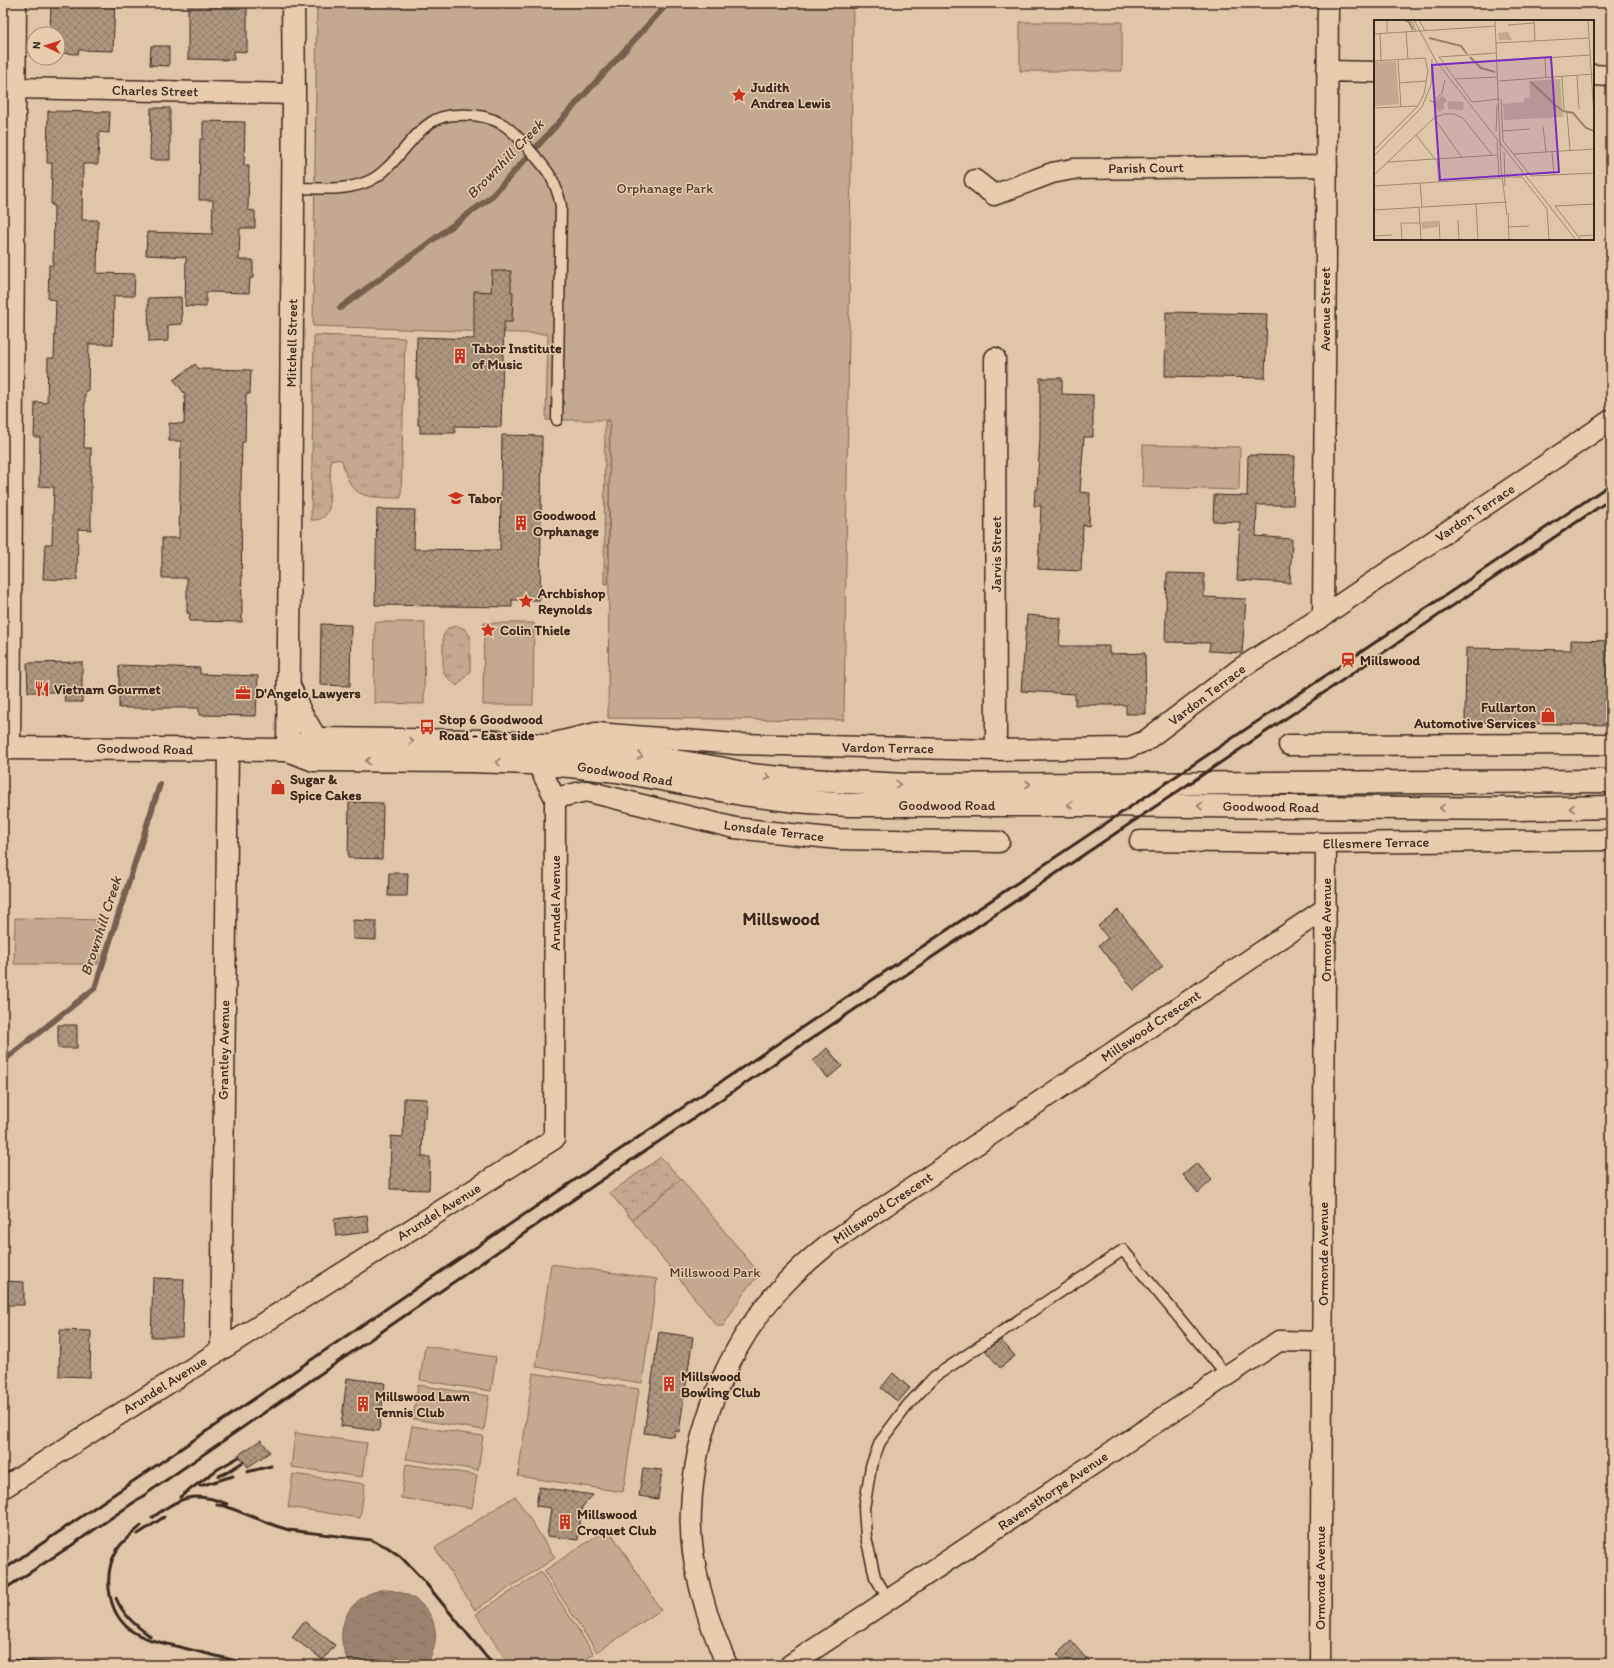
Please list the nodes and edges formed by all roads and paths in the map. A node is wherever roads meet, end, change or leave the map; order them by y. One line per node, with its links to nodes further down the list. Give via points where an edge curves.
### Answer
1 (16, 3): 8 (street)
2 (293, 3): 9 (main road, Mitchell Street)
3 (1328, 3): 4 (street, Avenue Street)
4 (1327, 71): 5 (street); 10 (street, Avenue Street)
5 (1374, 72)
6 (1594, 75): 7 (street)
7 (1611, 76)
8 (16, 88): 9 (street, Charles Street); 22 (street)
9 (294, 94): 12 (main road, Mitchell Street)
10 (1326, 166): 11 (street, Parish Court, via 1073,169 1052,173 994,195); 16 (street, Avenue Street)
11 (975, 180)
12 (294, 188): 14 (lane, via 342,188 373,179 421,131 445,116 473,114 504,124 551,178 561,206); 17 (main road, Mitchell Street)
13 (995, 358): 25 (street, Jarvis Street)
14 (557, 420)
15 (1611, 420): 16 (street, Vardon Terrace)
16 (1323, 616): 25 (street, Vardon Terrace, via 1241,668 1145,741 1127,748)
17 (288, 683): 18 (main road, Mitchell Street, via 300,712); 24 (main road, Mitchell Street)
18 (316, 740): 24 (main road, Goodwood Road); 26 (main road, Goodwood Road, one-way to 26, via 484,741)
19 (736, 744): 25 (street, Vardon Terrace); 26 (street, Vardon Terrace, via 596,733); 27 (street, via 720,753)
20 (1611, 744): 21 (street)
21 (1289, 745)
22 (6, 748): 23 (main road, Goodwood Road)
23 (228, 750): 24 (main road, Goodwood Road); 37 (street, Grantley Avenue)
24 (288, 750): 26 (main road, Goodwood Road, one-way to 24, via 462,761 314,760)
25 (996, 750)
26 (541, 754): 27 (main road, Goodwood Road, one-way to 27, via 601,749); 29 (street, Arundel Avenue); 30 (main road, Goodwood Road, one-way to 26, via 1510,809 849,805 742,794)
27 (719, 768): 28 (main road, Goodwood Road, one-way to 28, via 791,780 904,785)
28 (1611, 781)
29 (555, 798): 33 (street, Lonsdale Terrace, via 586,790 736,828 839,839); 37 (street, Arundel Avenue, via 554,1139)
30 (1611, 807)
31 (1611, 840): 34 (street, Ellesmere Terrace)
32 (1140, 841): 34 (street, Ellesmere Terrace)
33 (998, 842)
34 (1326, 843): 35 (street, Ormonde Avenue)
35 (1326, 908): 36 (street, Ormonde Avenue); 41 (street, Millswood Crescent, via 826,1246 773,1297 734,1353 722,1378 710,1407 694,1478 690,1511 693,1551 714,1636)
36 (1322, 1342): 38 (street, Ravensthorpe Avenue, via 1279,1341); 43 (street, Ormonde Avenue)
37 (221, 1350): 39 (street, Arundel Avenue)
38 (1226, 1376): 40 (street, Ravensthorpe Avenue); 40 (lane, via 1123,1250 934,1377 887,1431 871,1466 864,1509 866,1537 875,1577)
39 (3, 1488)
40 (889, 1600): 42 (street, Ravensthorpe Avenue)
41 (727, 1665)
42 (790, 1665)
43 (1320, 1665)

